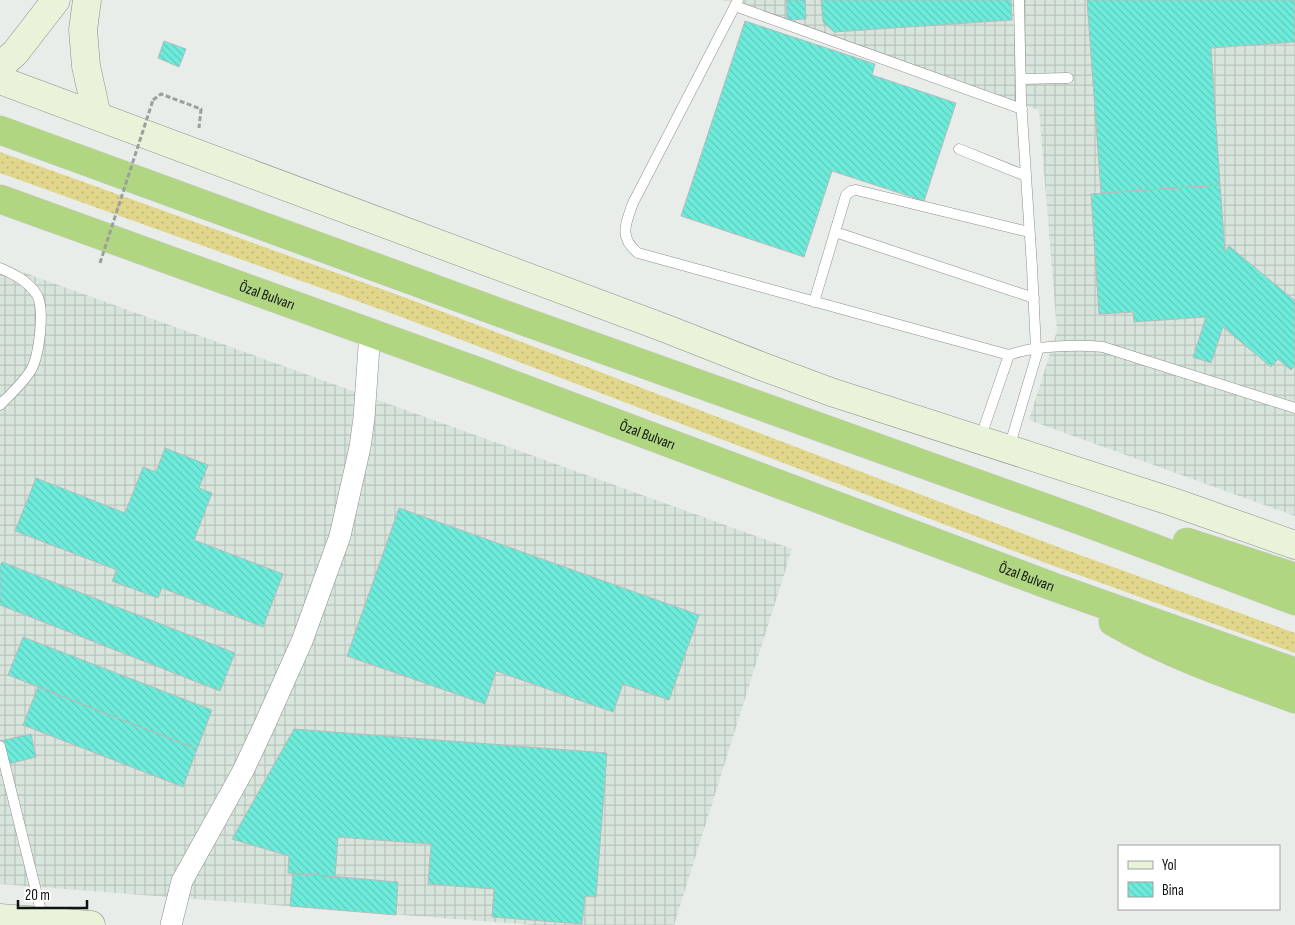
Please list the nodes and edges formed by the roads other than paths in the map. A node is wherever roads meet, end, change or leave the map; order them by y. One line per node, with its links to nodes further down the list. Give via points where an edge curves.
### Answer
1 (56, 0): 5 (street, via 15,53)
2 (87, 0): 10 (street, via 84,48)
3 (1019, 0): 7 (lane)
4 (737, 3): 9 (lane); 19 (lane, via 633,203 624,228 625,237 629,246 638,253)
5 (0, 66)
6 (1068, 78): 7 (lane)
7 (1021, 79): 9 (lane)
8 (0, 80): 10 (street)
9 (1022, 109): 13 (lane)
10 (97, 116): 25 (street, via 831,392)
11 (0, 130): 27 (highway)
12 (958, 149): 13 (lane)
13 (1026, 176): 16 (lane)
14 (0, 198): 20 (highway, Özal Bulvarı)
15 (835, 232): 16 (lane, via 846,195 856,190); 18 (lane); 19 (lane)
16 (1029, 232): 18 (lane)
17 (0, 268): 23 (lane, via 30,286 38,297 40,312 37,358 30,372)
18 (1034, 298): 21 (lane)
19 (814, 302): 22 (lane)
20 (370, 332): 30 (highway, Özal Bulvarı); 38 (street, via 363,428 340,536 302,641 266,724 182,881)
21 (1037, 350): 22 (lane); 24 (lane, via 1079,345 1103,348); 26 (lane)
22 (1009, 356): 25 (lane)
23 (0, 404)
24 (1295, 408)
25 (980, 440): 26 (street)
26 (1009, 449): 28 (street)
27 (1082, 521): 29 (highway, via 1136,526); 31 (highway)
28 (1295, 545)
29 (1295, 576)
30 (1054, 587): 32 (highway, Özal Bulvarı); 33 (highway, via 1139,637)
31 (1295, 602)
32 (1295, 672)
33 (1295, 699)
34 (0, 746): 36 (lane)
35 (0, 918): 36 (street)
36 (43, 921): 37 (street)
37 (91, 925)
38 (171, 925)

